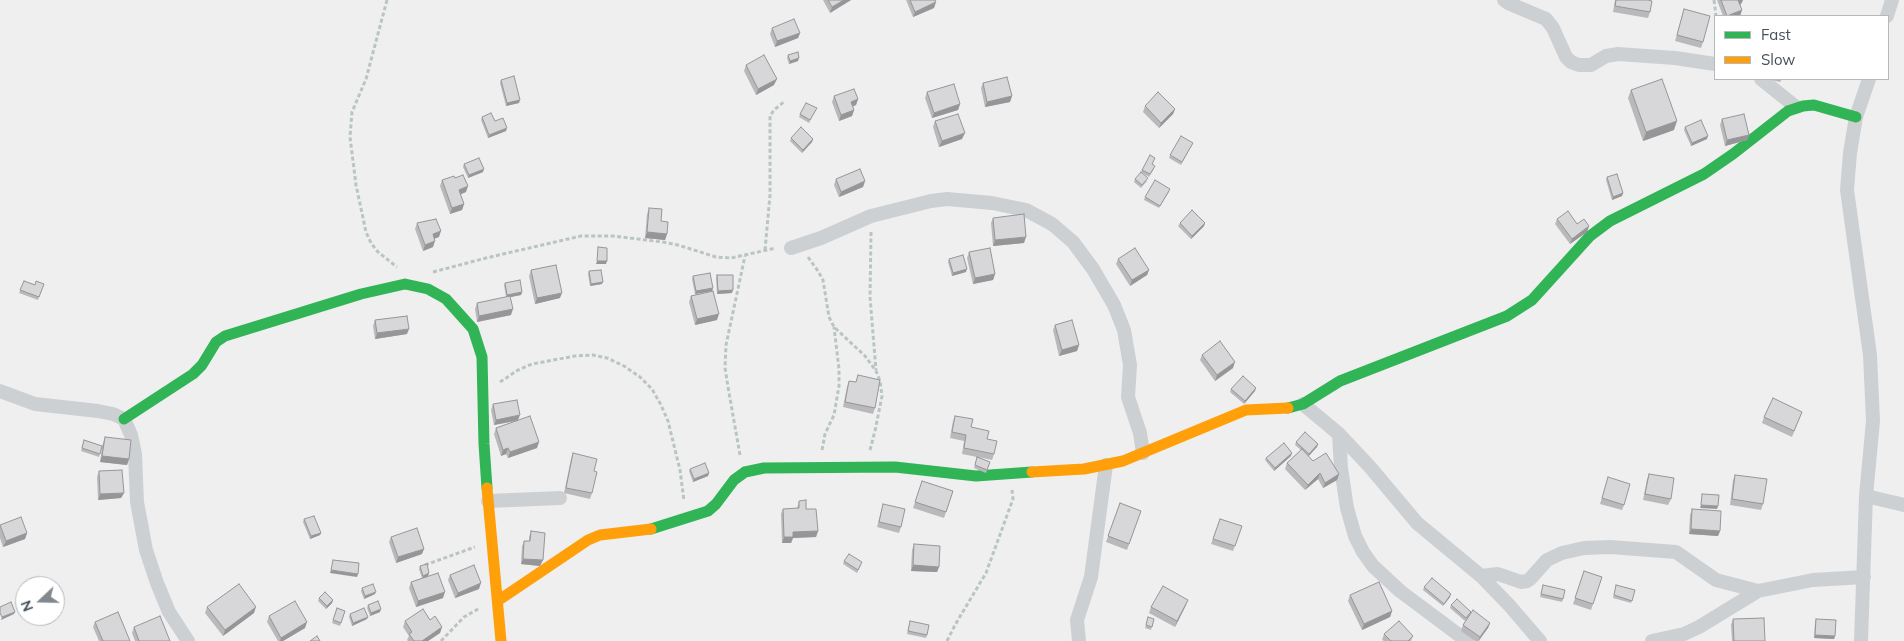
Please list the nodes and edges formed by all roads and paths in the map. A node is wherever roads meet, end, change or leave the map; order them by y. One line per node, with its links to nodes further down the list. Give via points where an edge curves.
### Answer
1 (387, 0): 17 (path, via 366,79 352,112 350,137 366,232 378,252)
2 (1504, 0): 7 (street, via 1546,19 1554,28 1566,57 1580,65 1591,66 1606,56 1618,54)
3 (1714, 0): 5 (path)
4 (1892, 0): 6 (street)
5 (1716, 15)
6 (1887, 15)
7 (1714, 64)
8 (1762, 80): 11 (street)
9 (1869, 80): 12 (street)
10 (785, 100): 15 (path, via 770,116 770,195)
11 (1796, 107): 12 (street, via 1814,106); 23 (street, via 1704,174 1610,221 1590,236 1532,300 1520,308 1340,381)
12 (1856, 117): 32 (street, via 1847,190 1870,355 1873,421)
13 (871, 216): 14 (street); 20 (path, via 870,297); 26 (street, via 931,201 992,202 1026,210 1052,224 1073,242 1094,268 1124,330 1130,365 1128,398)
14 (791, 248): 15 (path); 19 (path, via 807,257 818,271)
15 (765, 250): 16 (path)
16 (745, 256): 18 (path, via 716,257 678,245 612,236 581,236); 30 (path, via 726,345 725,368)
17 (401, 270)
18 (430, 273)
19 (834, 327): 20 (path); 29 (path, via 838,386 834,416 823,441)
20 (876, 371): 28 (path, via 882,396)
21 (0, 391): 24 (street, via 35,404 98,411)
22 (482, 399): 24 (street, via 482,357 473,329 446,300 428,289 405,284 225,336 216,342 193,374); 34 (street); 36 (path, via 518,370 553,359 593,355 624,366 652,389 668,421 680,470)
23 (1303, 404): 25 (street); 26 (street, via 1286,409 1246,410)
24 (124, 419): 43 (street, via 135,454 137,502 146,550 156,583)
25 (1339, 434): 39 (street, via 1417,524); 48 (street, via 1347,508 1363,552 1400,591)
26 (1143, 453): 27 (street)
27 (1106, 465): 31 (street); 47 (street, via 1091,576 1078,620)
28 (865, 466): 29 (street); 31 (street, via 976,476)
29 (819, 468): 30 (street, via 764,468)
30 (746, 472): 36 (street, via 734,480 708,511)
31 (1010, 475): 46 (path, via 1013,499 986,573)
32 (1866, 496): 35 (street); 40 (street)
33 (560, 498): 34 (street)
34 (488, 500): 37 (street)
35 (1904, 505)
36 (686, 519): 42 (street, via 588,540)
37 (492, 541): 38 (path); 42 (street)
38 (425, 565)
39 (1481, 576): 41 (street, via 1498,574 1521,582 1530,579 1547,560 1562,553 1610,547 1676,552 1710,577); 49 (street)
40 (1864, 576): 41 (street, via 1813,580); 51 (street)
41 (1758, 591): 50 (street, via 1699,627)
42 (498, 600): 44 (path, via 464,617); 45 (street)
43 (188, 641)
44 (441, 641)
45 (501, 641)
46 (947, 641)
47 (1079, 641)
48 (1467, 641)
49 (1540, 641)
50 (1652, 641)
51 (1860, 641)

